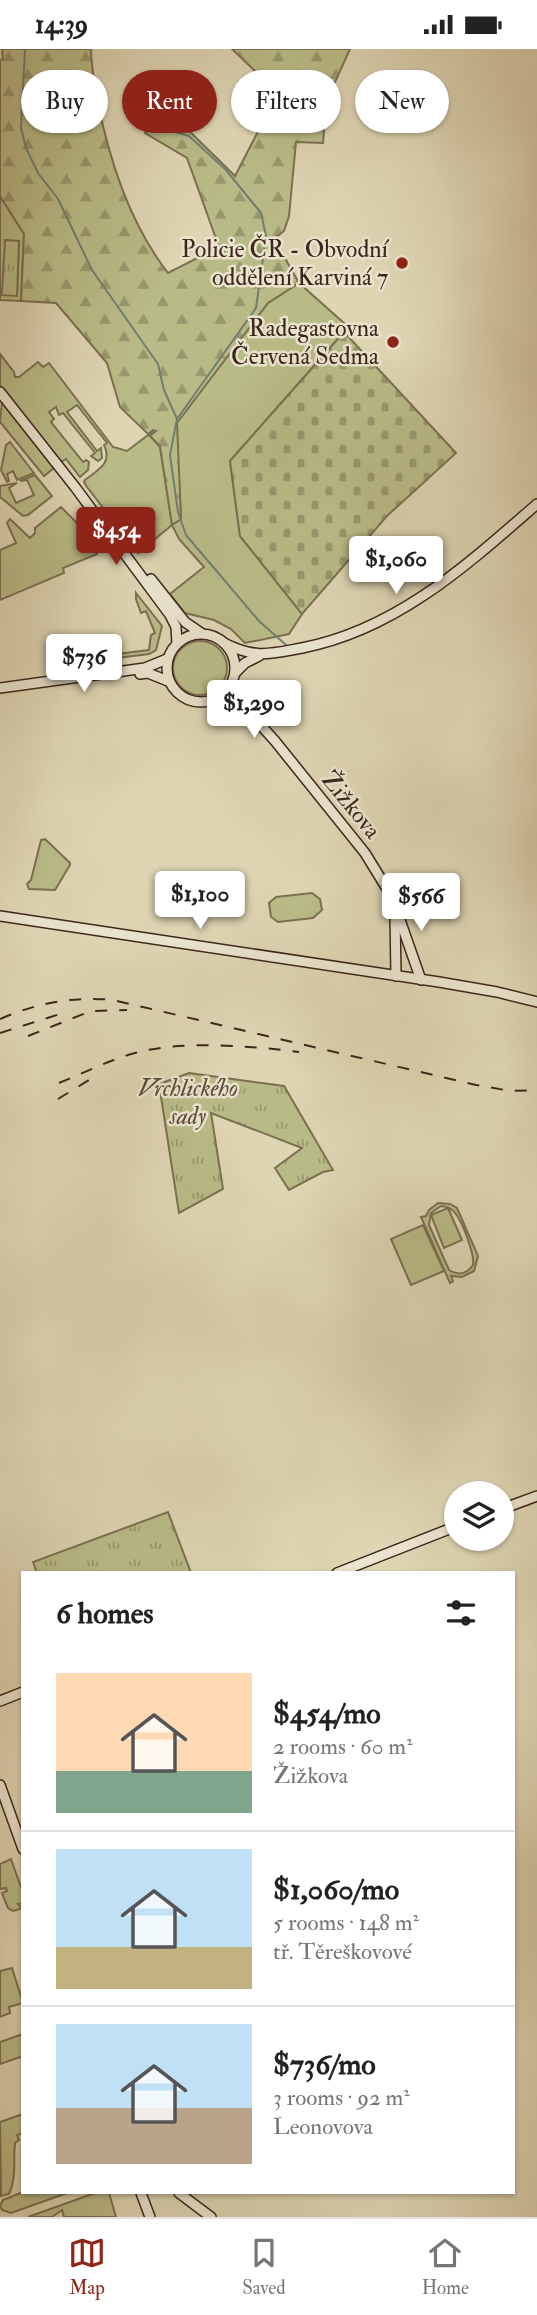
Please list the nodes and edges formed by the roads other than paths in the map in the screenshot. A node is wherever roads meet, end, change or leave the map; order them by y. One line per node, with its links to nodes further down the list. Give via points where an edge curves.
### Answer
1 (0, 392): 2 (street)
2 (75, 487): 4 (street, via 185,622); 5 (street, via 170,615)
3 (537, 505): 7 (street, via 408,607 320,645)
4 (204, 634): 5 (street); 6 (street)
5 (177, 643): 8 (street)
6 (225, 643): 7 (street); 9 (street)
7 (260, 655): 9 (street)
8 (167, 659): 10 (street); 12 (street, via 145,668)
9 (235, 673): 11 (street)
10 (168, 681): 12 (street, via 148,673); 13 (street, via 191,702)
11 (231, 685): 13 (street); 14 (street, Žižkova)
12 (3, 687)
13 (212, 701): 14 (street)
14 (247, 711): 15 (street, Žižkova, via 365,853)
15 (392, 897): 17 (street, Žižkova); 18 (street, Žižkova)
16 (0, 916): 17 (street)
17 (396, 977): 18 (street)
18 (421, 980): 19 (street)
19 (537, 1002)
20 (537, 1496): 21 (street)
21 (514, 1505)
22 (444, 1532): 23 (street)
23 (342, 1571)
24 (21, 1693): 25 (street)
25 (0, 1701)
26 (0, 1785): 27 (street)
27 (21, 1843)
28 (141, 2194): 30 (street)
29 (180, 2194): 31 (street)
30 (150, 2217)
31 (211, 2217)

